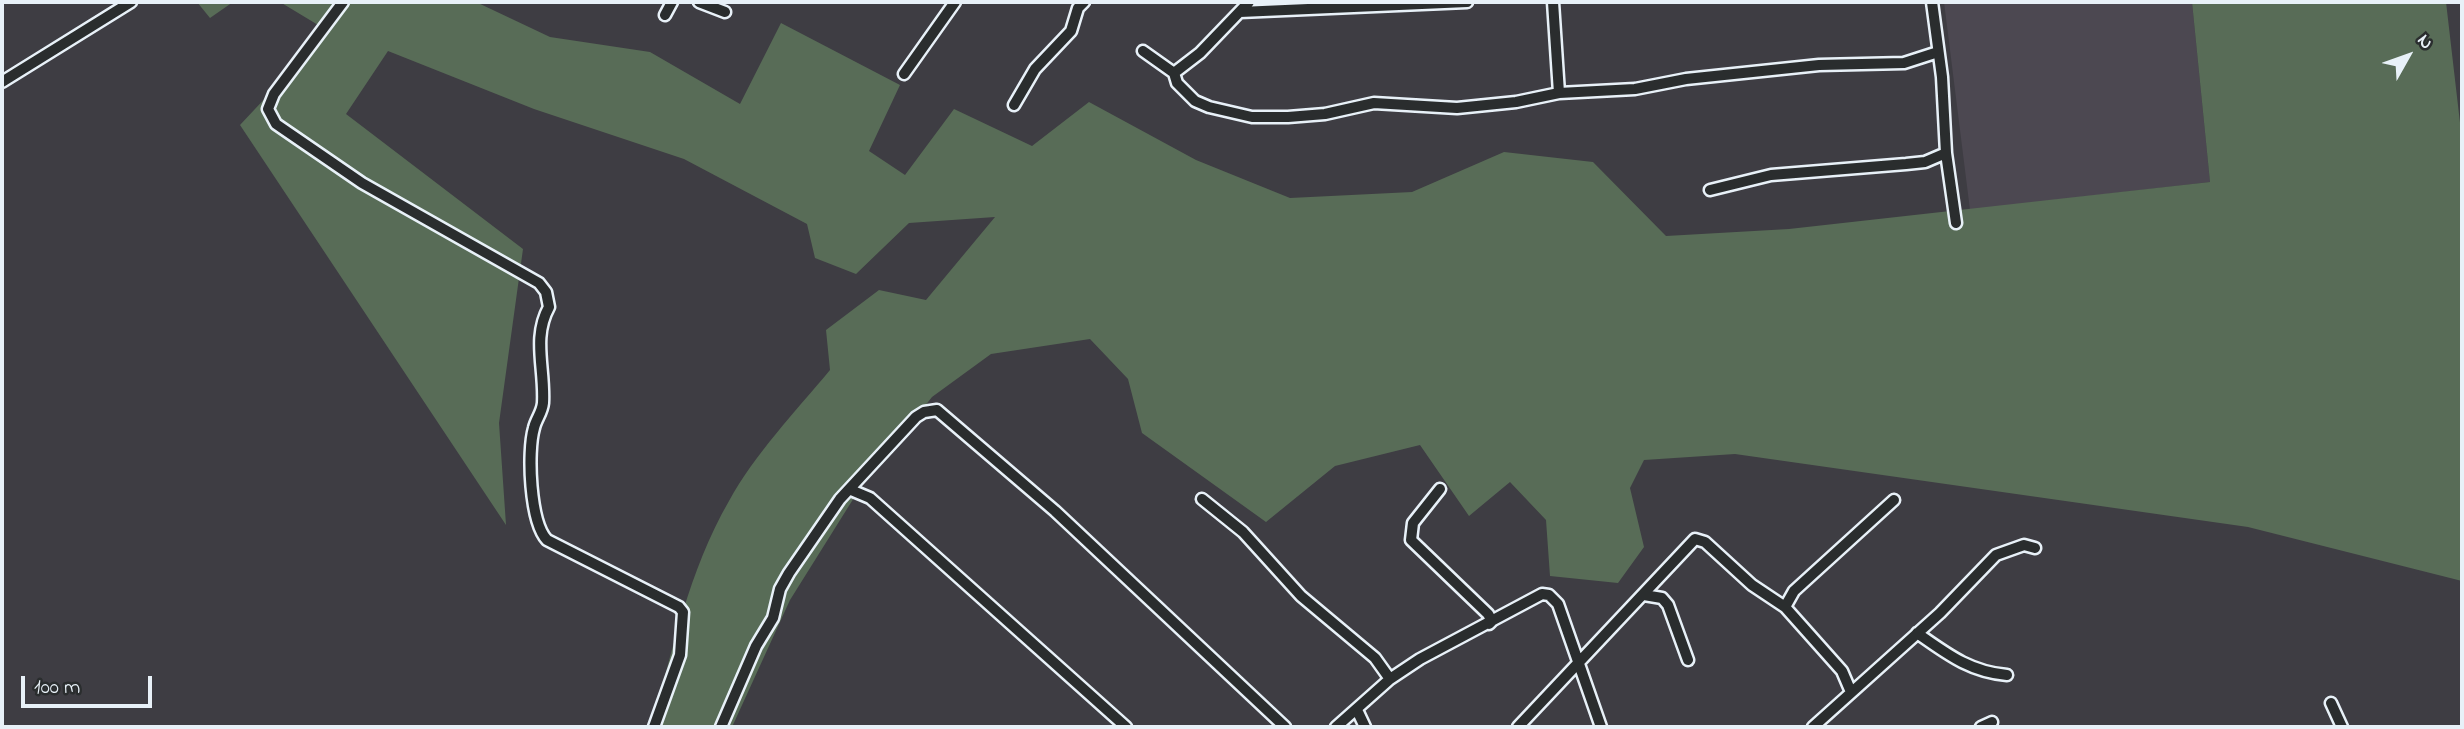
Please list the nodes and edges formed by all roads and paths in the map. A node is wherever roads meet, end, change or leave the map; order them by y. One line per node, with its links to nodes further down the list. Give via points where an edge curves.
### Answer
1 (131, 2): 18 (street)
2 (343, 2): 41 (street, via 274,94 268,109 276,124 362,183 539,283 546,292 549,307 538,335 543,403 534,428 533,451 533,504 539,530 547,540 683,612 680,655)
3 (672, 2): 13 (street)
4 (699, 2): 11 (street)
5 (955, 2): 17 (street)
6 (1084, 2): 20 (street, via 1071,31 1035,69)
7 (1249, 2): 12 (street)
8 (1467, 2): 12 (street)
9 (1553, 2): 19 (street)
10 (1932, 2): 15 (street)
11 (725, 12)
12 (1240, 12): 16 (street)
13 (665, 15)
14 (1143, 51): 16 (street)
15 (1938, 52): 19 (street, via 1904,63 1819,65 1635,89); 21 (street)
16 (1174, 73): 19 (street, via 1177,83 1195,101 1252,117 1325,114 1374,103 1457,108)
17 (904, 74)
18 (2, 82)
19 (1559, 93)
20 (1014, 105)
21 (1946, 153): 22 (street, via 1906,164 1771,175); 23 (street)
22 (1710, 190)
23 (1956, 223)
24 (1440, 489): 31 (street, via 1413,523 1411,540 1488,614)
25 (851, 490): 42 (street, via 817,530 785,581 773,618); 43 (street, via 870,498); 44 (street, via 916,417 937,410 1055,511)
26 (1202, 499): 36 (street, via 1243,532 1301,596 1375,658)
27 (1894, 500): 30 (street, via 1794,591)
28 (2035, 548): 32 (street, via 2024,545 1996,555)
29 (1644, 595): 30 (street, via 1692,541 1699,539); 33 (street, via 1662,598 1668,605); 34 (street)
30 (1785, 607): 37 (street, via 1842,671)
31 (1489, 624): 34 (street, via 1542,594 1549,595 1558,604); 36 (street)
32 (1917, 633): 35 (street, via 1961,665); 37 (street)
33 (1688, 660)
34 (1579, 663): 47 (street); 48 (street)
35 (2007, 675)
36 (1391, 678): 39 (street)
37 (1851, 692): 49 (street)
38 (2331, 703): 51 (street)
39 (1357, 710): 45 (street); 46 (street)
40 (1992, 722): 50 (street)
41 (654, 727)
42 (721, 727)
43 (1126, 727)
44 (1285, 727)
45 (1336, 727)
46 (1365, 727)
47 (1518, 727)
48 (1601, 727)
49 (1813, 727)
50 (1981, 727)
51 (2342, 727)

